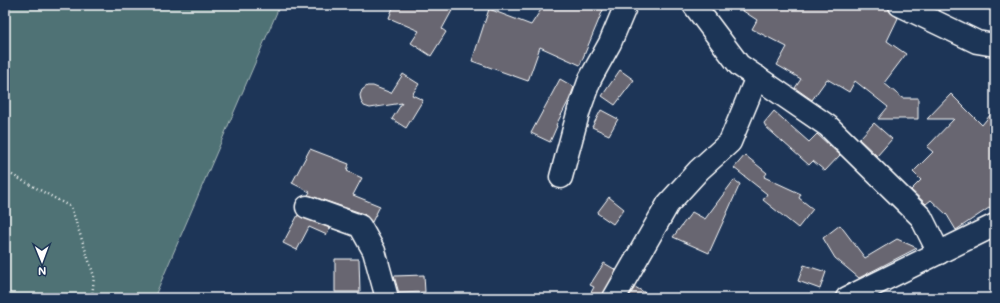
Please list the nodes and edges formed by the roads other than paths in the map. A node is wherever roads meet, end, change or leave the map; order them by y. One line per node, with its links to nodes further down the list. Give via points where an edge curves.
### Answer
1 (626, 5): 6 (street, via 610,43 590,79)
2 (694, 5): 5 (street, via 739,65)
3 (900, 5): 4 (street, via 977,42)
4 (995, 45)
5 (757, 77): 9 (street, via 828,126 921,217); 11 (street, via 730,142 699,170 668,204)
6 (561, 177)
7 (307, 207): 10 (street, via 360,226 374,251)
8 (995, 225): 9 (street)
9 (939, 253): 12 (street)
10 (387, 298)
11 (614, 298)
12 (847, 298)

